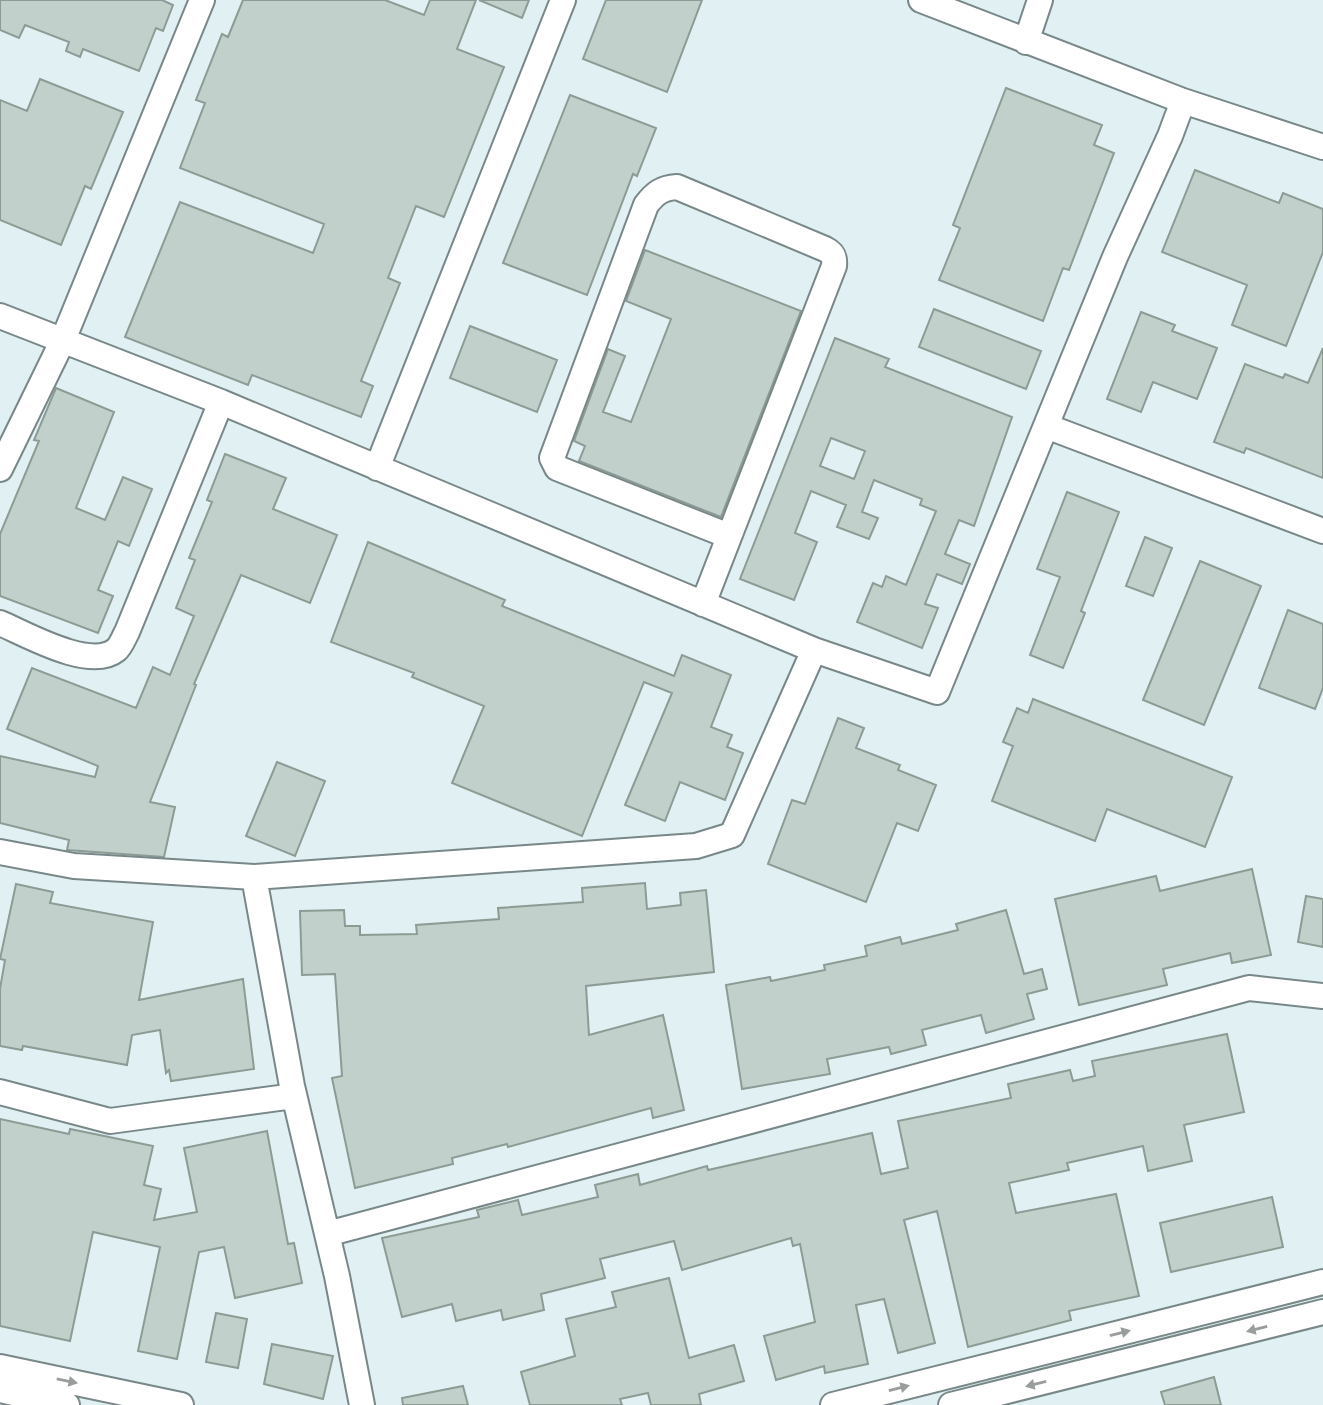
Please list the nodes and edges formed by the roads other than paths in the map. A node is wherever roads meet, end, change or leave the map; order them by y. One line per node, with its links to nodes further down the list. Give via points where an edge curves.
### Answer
1 (202, 0): 9 (street)
2 (564, 0): 12 (street)
3 (921, 0): 5 (street)
4 (1040, 0): 5 (street)
5 (1026, 42): 6 (street)
6 (1183, 101): 7 (street); 11 (street)
7 (1323, 147)
8 (0, 316): 9 (street)
9 (63, 340): 10 (street); 13 (street)
10 (221, 402): 12 (street); 17 (street, via 117,650 103,657 83,656)
11 (1046, 426): 14 (street); 18 (street, via 937,692)
12 (377, 468): 16 (street)
13 (0, 469)
14 (1323, 531)
15 (729, 536): 15 (street, via 834,266 833,254 677,187 659,190 652,197 552,458 558,468); 16 (street)
16 (703, 604): 18 (street)
17 (0, 622)
18 (814, 650): 20 (street, via 732,835 696,846)
19 (0, 852): 20 (street, via 74,866)
20 (254, 877): 23 (street)
21 (1323, 996): 24 (street, via 1249,988)
22 (0, 1092): 23 (street, via 110,1121)
23 (294, 1096): 24 (street)
24 (327, 1234): 32 (street)
25 (1323, 1282): 33 (street, one-way to 25)
26 (1323, 1312): 34 (street, one-way to 34)
27 (0, 1367): 29 (street, one-way to 29)
28 (0, 1390): 30 (street)
29 (141, 1401): 31 (street)
30 (67, 1405)
31 (181, 1405)
32 (362, 1405)
33 (833, 1405)
34 (950, 1405)

